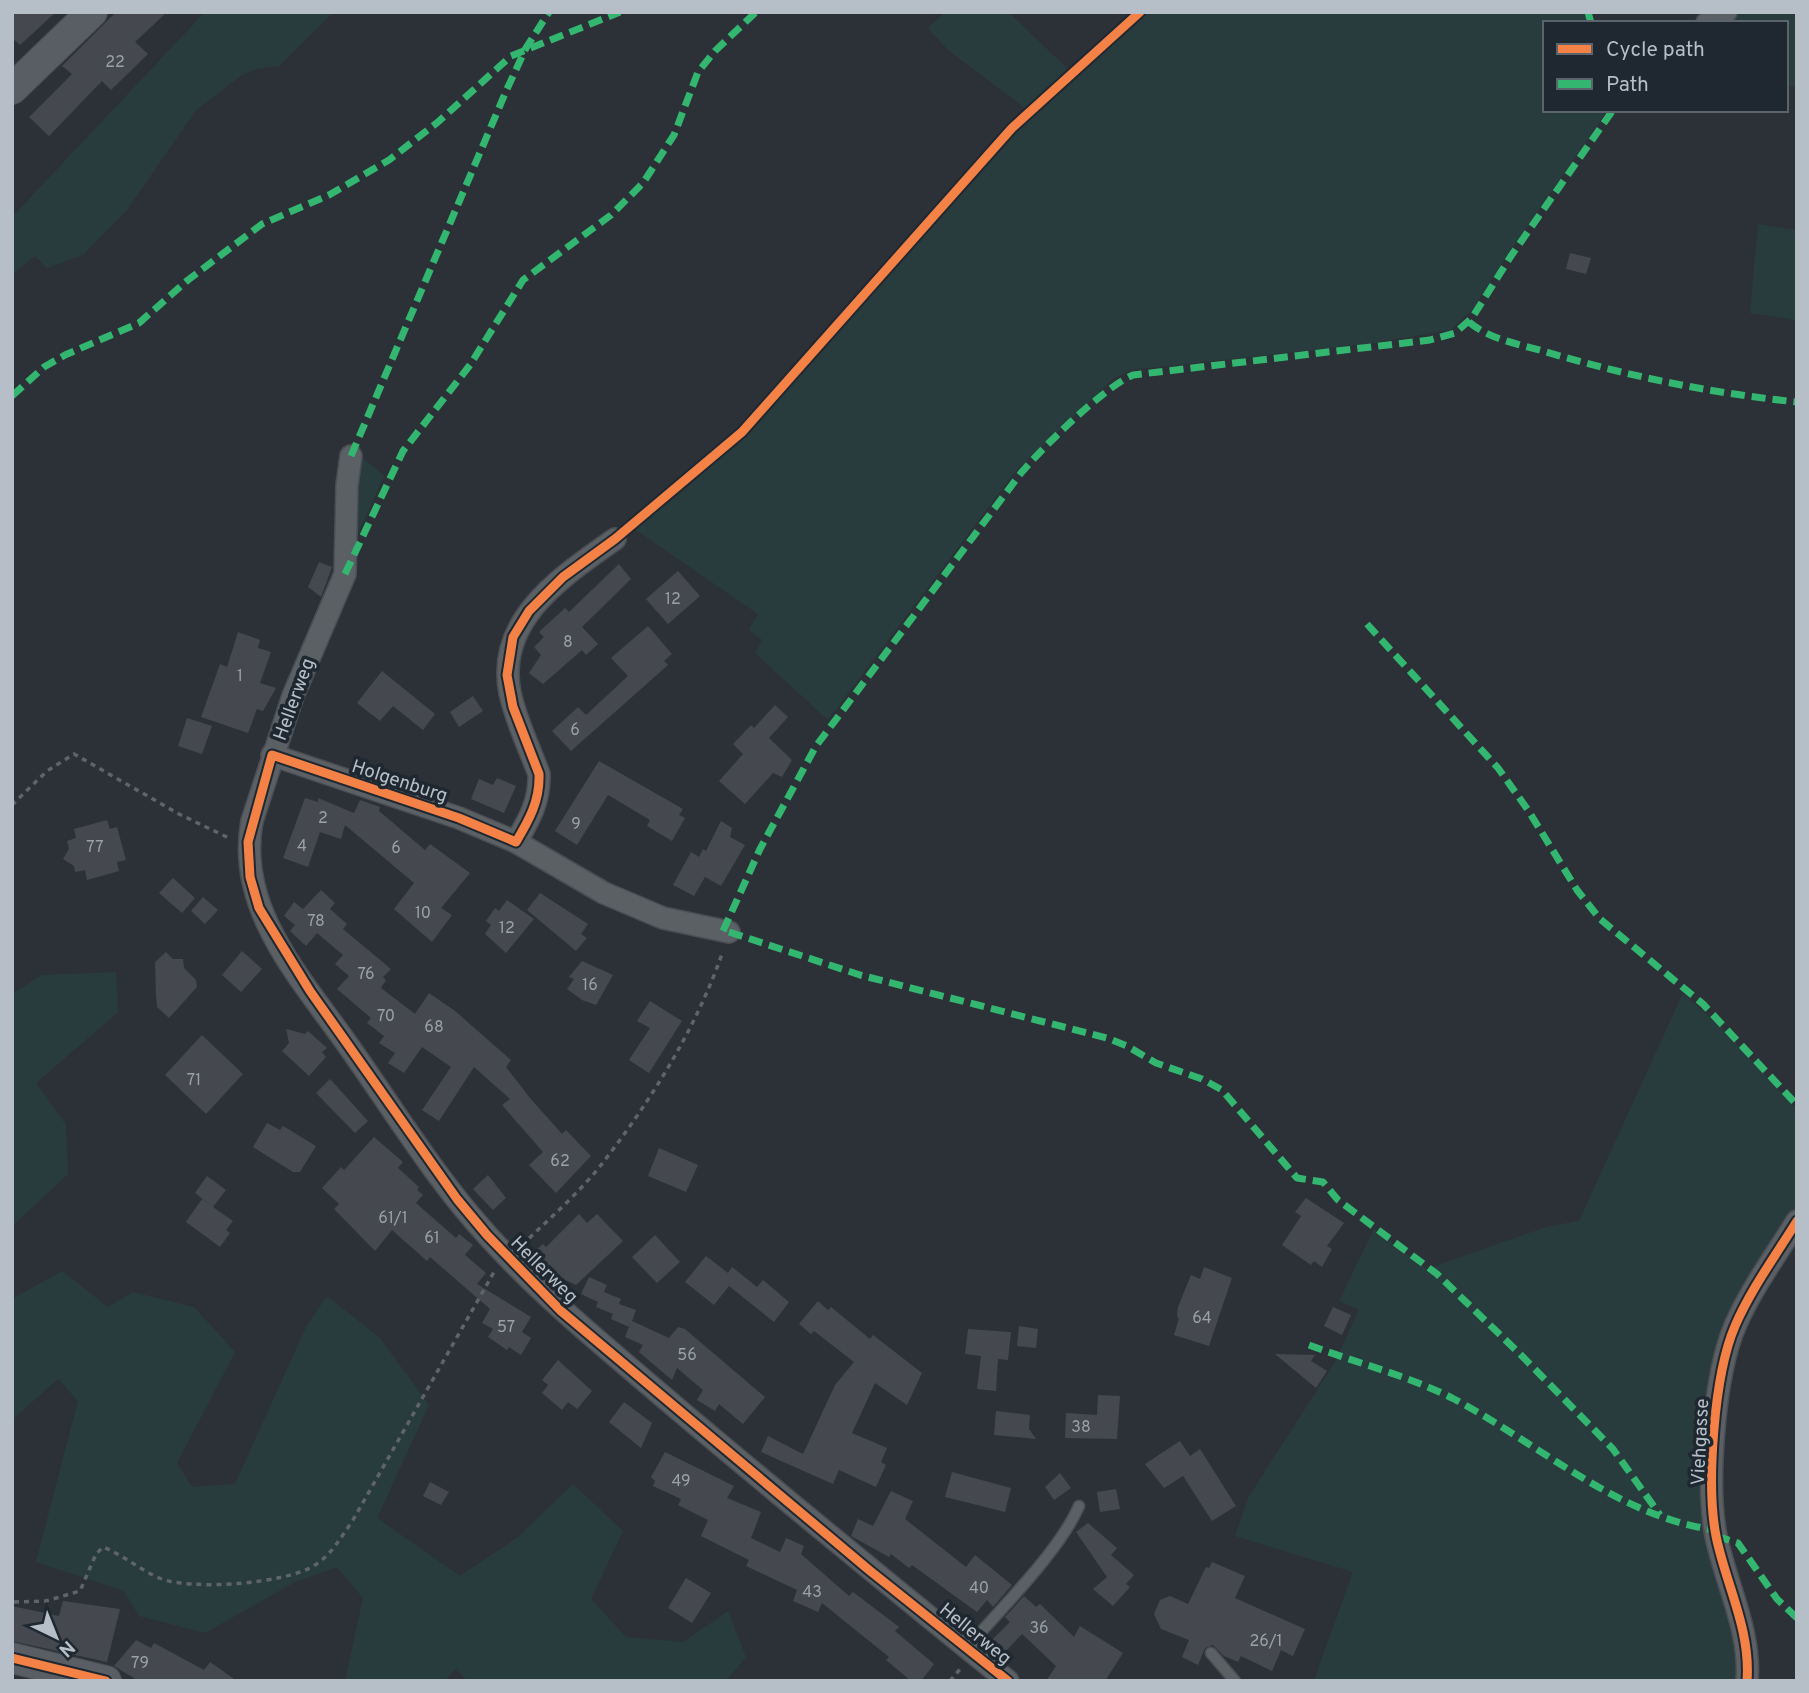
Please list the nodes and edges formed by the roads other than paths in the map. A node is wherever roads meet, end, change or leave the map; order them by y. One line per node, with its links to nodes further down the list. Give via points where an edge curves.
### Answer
1 (92, 12): 4 (main road)
2 (1726, 12): 3 (street)
3 (1710, 21)
4 (12, 89)
5 (351, 456): 7 (street, Hellerweg, via 345,574 307,658)
6 (615, 539): 8 (street, via 563,577 529,611 513,637 508,661 510,692 539,774 534,808)
7 (272, 755): 8 (street, Holgenburg); 12 (street, Hellerweg, via 248,842 254,893 273,935 457,1199 561,1311)
8 (516, 842): 9 (street, Holgenburg, via 645,911)
9 (729, 932)
10 (1797, 1221): 18 (street, Viehgasse, via 1733,1331 1715,1429 1715,1530 1743,1629)
11 (1079, 1506): 12 (lane, via 1043,1558)
12 (967, 1648): 16 (street, Hellerweg)
13 (1211, 1653): 17 (lane)
14 (12, 1658): 15 (main road)
15 (106, 1681)
16 (1008, 1681)
17 (1235, 1681)
18 (1747, 1681)

